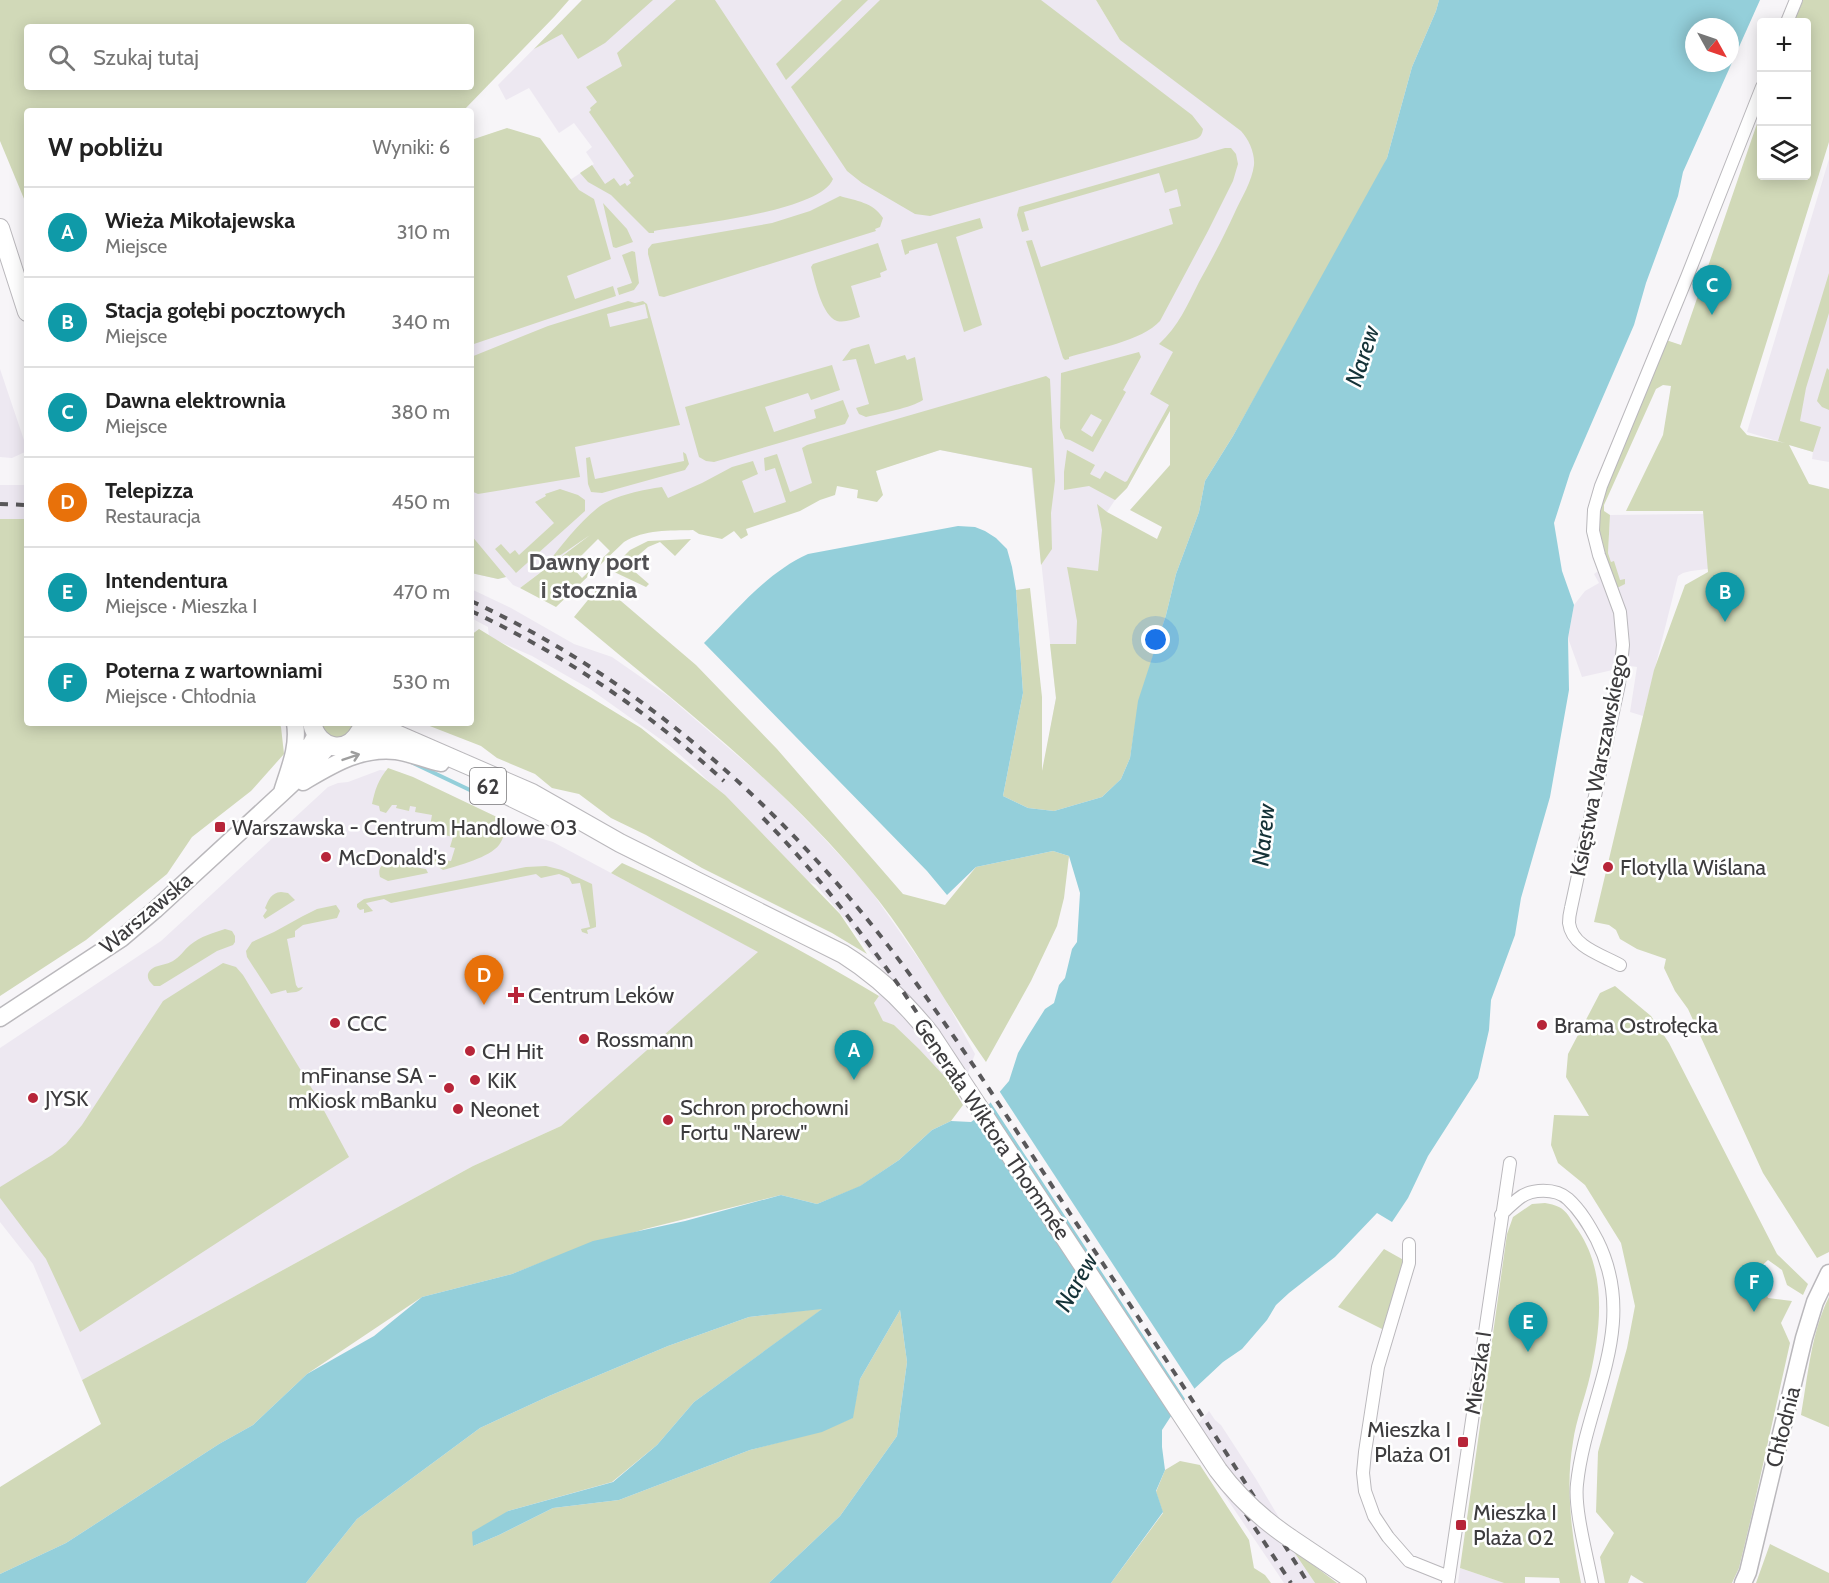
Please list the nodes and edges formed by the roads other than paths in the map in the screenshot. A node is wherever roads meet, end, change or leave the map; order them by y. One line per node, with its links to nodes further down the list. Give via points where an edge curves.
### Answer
1 (1796, 0): 2 (street)
2 (1789, 18)
3 (1757, 97): 17 (street, Księstwa Warszawskiego, via 1594,510 1593,531 1620,612 1623,645 1619,684 1569,924 1588,949)
4 (0, 228): 5 (main road)
5 (4, 249): 6 (main road)
6 (24, 304)
7 (295, 726): 15 (main road, via 295,750)
8 (378, 726): 12 (main road, Generała Wiktora Thommée / 62)
9 (397, 726): 12 (main road, 62)
10 (314, 729): 13 (main road); 15 (main road, Warszawska)
11 (358, 731): 13 (main road, 62, via 344,745); 14 (main road, Generała Wiktora Thommée / 62)
12 (422, 744): 16 (main road, Generała Wiktora Thommée / 62, via 532,793)
13 (331, 746): 15 (main road, Warszawska)
14 (441, 763): 15 (main road, one-way to 14, via 360,753 396,751); 16 (main road, Generała Wiktora Thommée / 62, via 578,829)
15 (281, 794): 18 (main road, Warszawska, via 122,938)
16 (620, 843): 24 (main road, Generała Wiktora Thommée / 62, bridge, via 820,941 882,982 943,1051 1223,1477 1255,1511)
17 (1620, 965)
18 (0, 1018)
19 (1510, 1163): 20 (street, Mieszka I)
20 (1501, 1215): 23 (street, Mieszka I); 25 (street, via 1519,1197 1533,1192 1550,1191 1565,1196 1577,1207 1606,1258 1615,1321 1576,1486)
21 (1409, 1244): 23 (street, via 1409,1263 1378,1366 1365,1452 1365,1491 1374,1516 1409,1561)
22 (1829, 1273): 26 (main road, Chłodnia, via 1804,1338)
23 (1448, 1580)
24 (1357, 1583)
25 (1592, 1583)
26 (1743, 1583)

